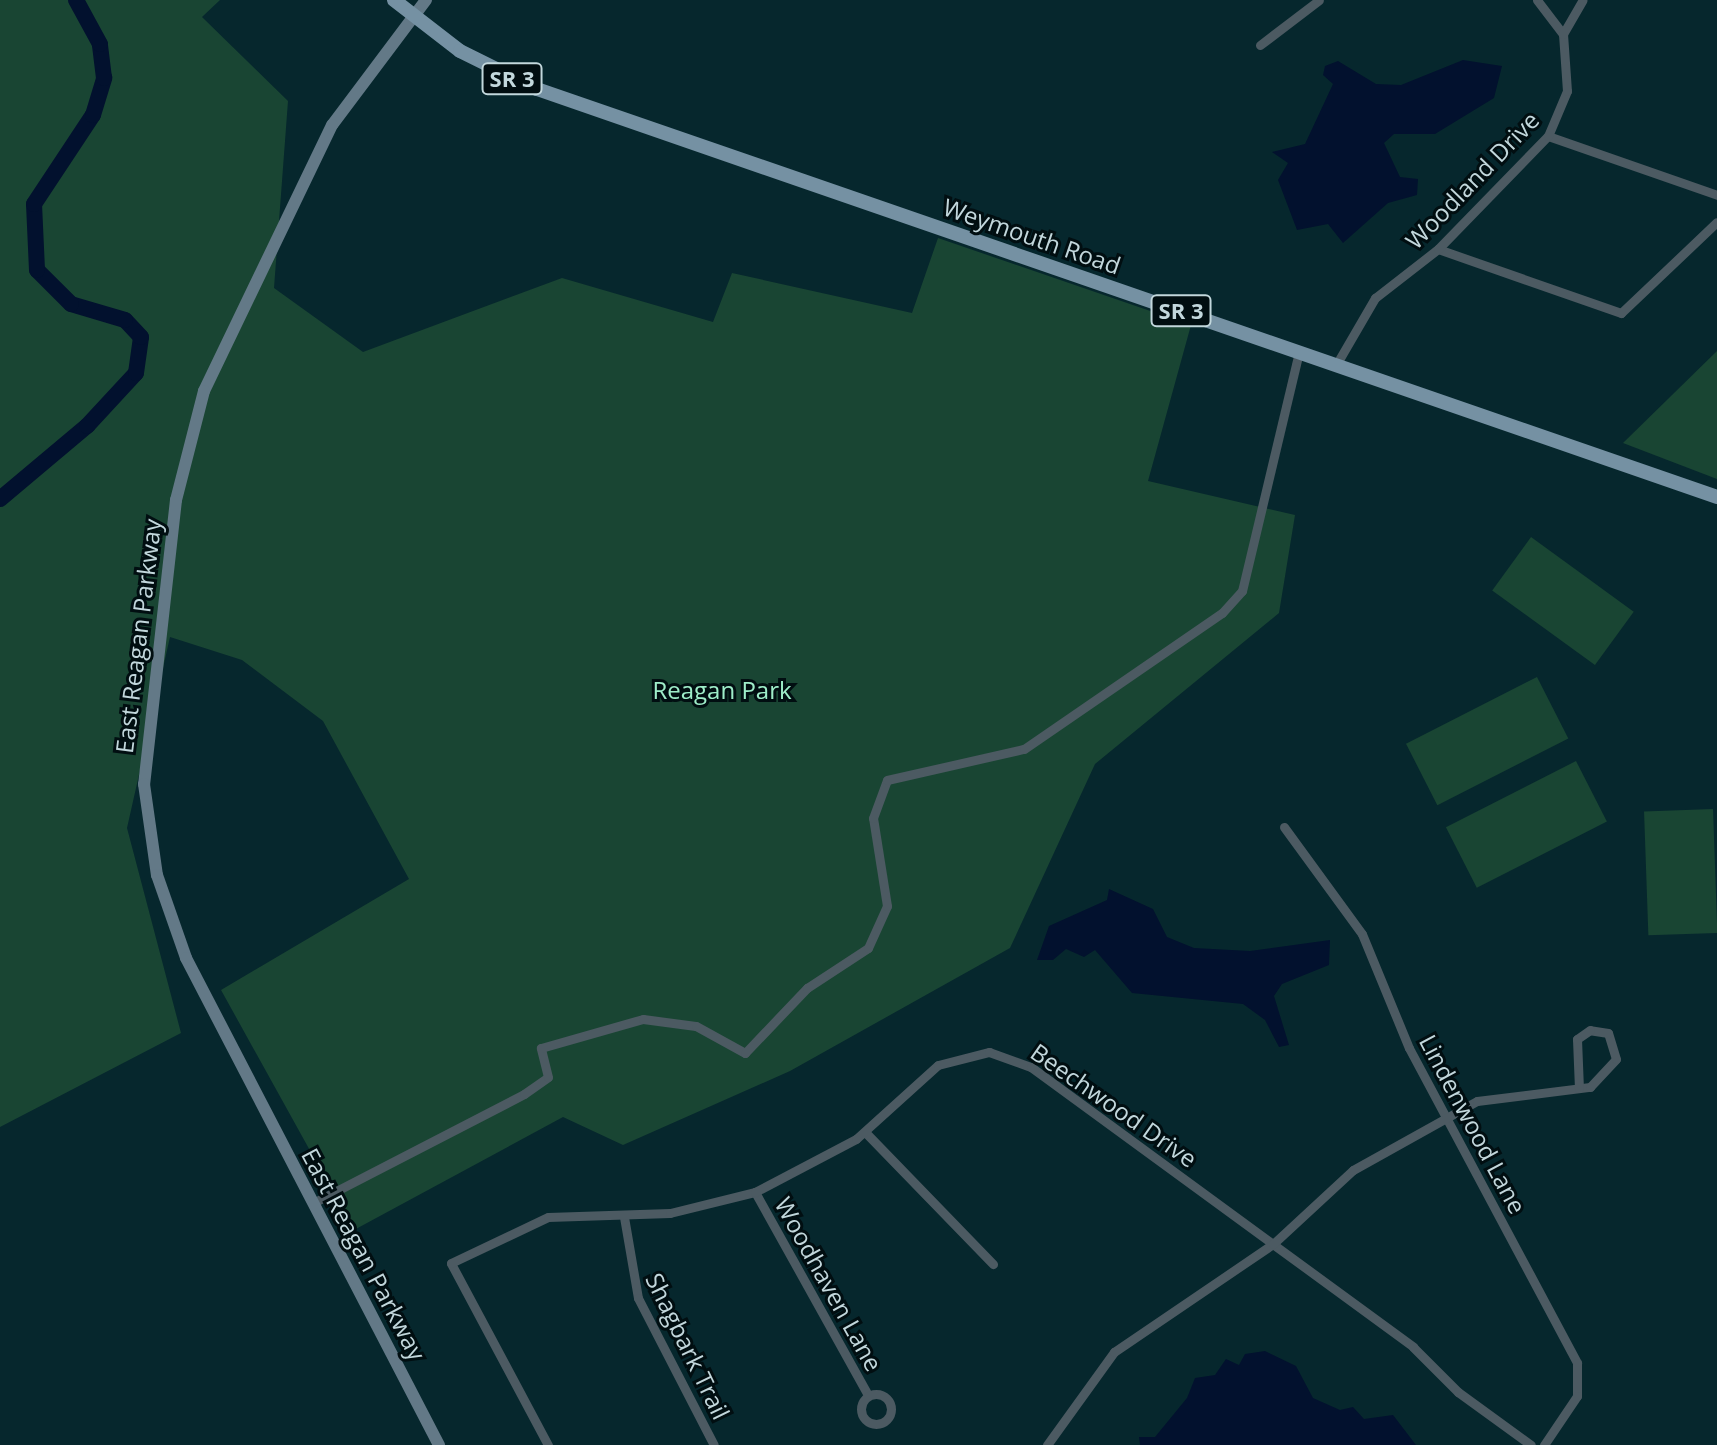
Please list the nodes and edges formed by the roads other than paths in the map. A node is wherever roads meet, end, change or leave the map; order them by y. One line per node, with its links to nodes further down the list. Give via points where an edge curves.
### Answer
1 (394, 0): 7 (main road, Weymouth Road / SR 3)
2 (426, 0): 7 (street, East Reagan Parkway)
3 (1319, 0): 9 (street)
4 (1537, 0): 6 (street)
5 (1580, 4): 6 (street); 8 (street)
6 (1547, 9): 8 (street)
7 (409, 13): 14 (main road, Weymouth Road / SR 3, via 473,58 537,89); 22 (street, East Reagan Parkway, via 318,148 204,391 181,473 146,721 146,816 168,913)
8 (1563, 34): 10 (street, Woodland Drive, via 1567,91)
9 (1260, 45)
10 (1548, 136): 11 (street); 13 (street, Woodland Drive)
11 (1717, 195)
12 (1717, 222): 13 (street, via 1621,313)
13 (1438, 249): 15 (street, Woodland Drive, via 1364,311)
14 (1299, 352): 15 (main road, Weymouth Road / SR 3); 22 (street, via 1253,568 1222,613 1024,749 914,769 883,784 873,818 887,906 879,934 836,965 745,1053 696,1026 643,1019 541,1048 548,1077)
15 (1336, 365): 16 (main road, Weymouth Road / SR 3)
16 (1717, 497)
17 (1284, 827): 19 (street, Lindenwood Lane, via 1357,925 1397,1025)
18 (1579, 1088): 18 (street, via 1590,1087 1616,1059 1608,1033 1590,1030 1577,1039); 19 (street, via 1493,1096)
19 (1446, 1116): 24 (street, via 1353,1170); 32 (street, Lindenwood Lane, via 1577,1363 1577,1396)
20 (865, 1132): 21 (street, Beechwood Drive); 24 (street, Beechwood Drive, via 938,1065 975,1052 1004,1054); 25 (street)
21 (755, 1192): 23 (street, Beechwood Drive); 26 (street, Woodhaven Lane)
22 (313, 1203): 27 (street, East Reagan Parkway)
23 (624, 1217): 28 (street, Beechwood Drive, via 529,1222 451,1263); 29 (street, Shagbark Trail, via 638,1298)
24 (1273, 1244): 30 (street, via 1114,1352); 31 (street, Beechwood Drive)
25 (993, 1264)
26 (868, 1395)
27 (439, 1445)
28 (548, 1445)
29 (714, 1445)
30 (1047, 1445)
31 (1531, 1445)
32 (1544, 1445)

